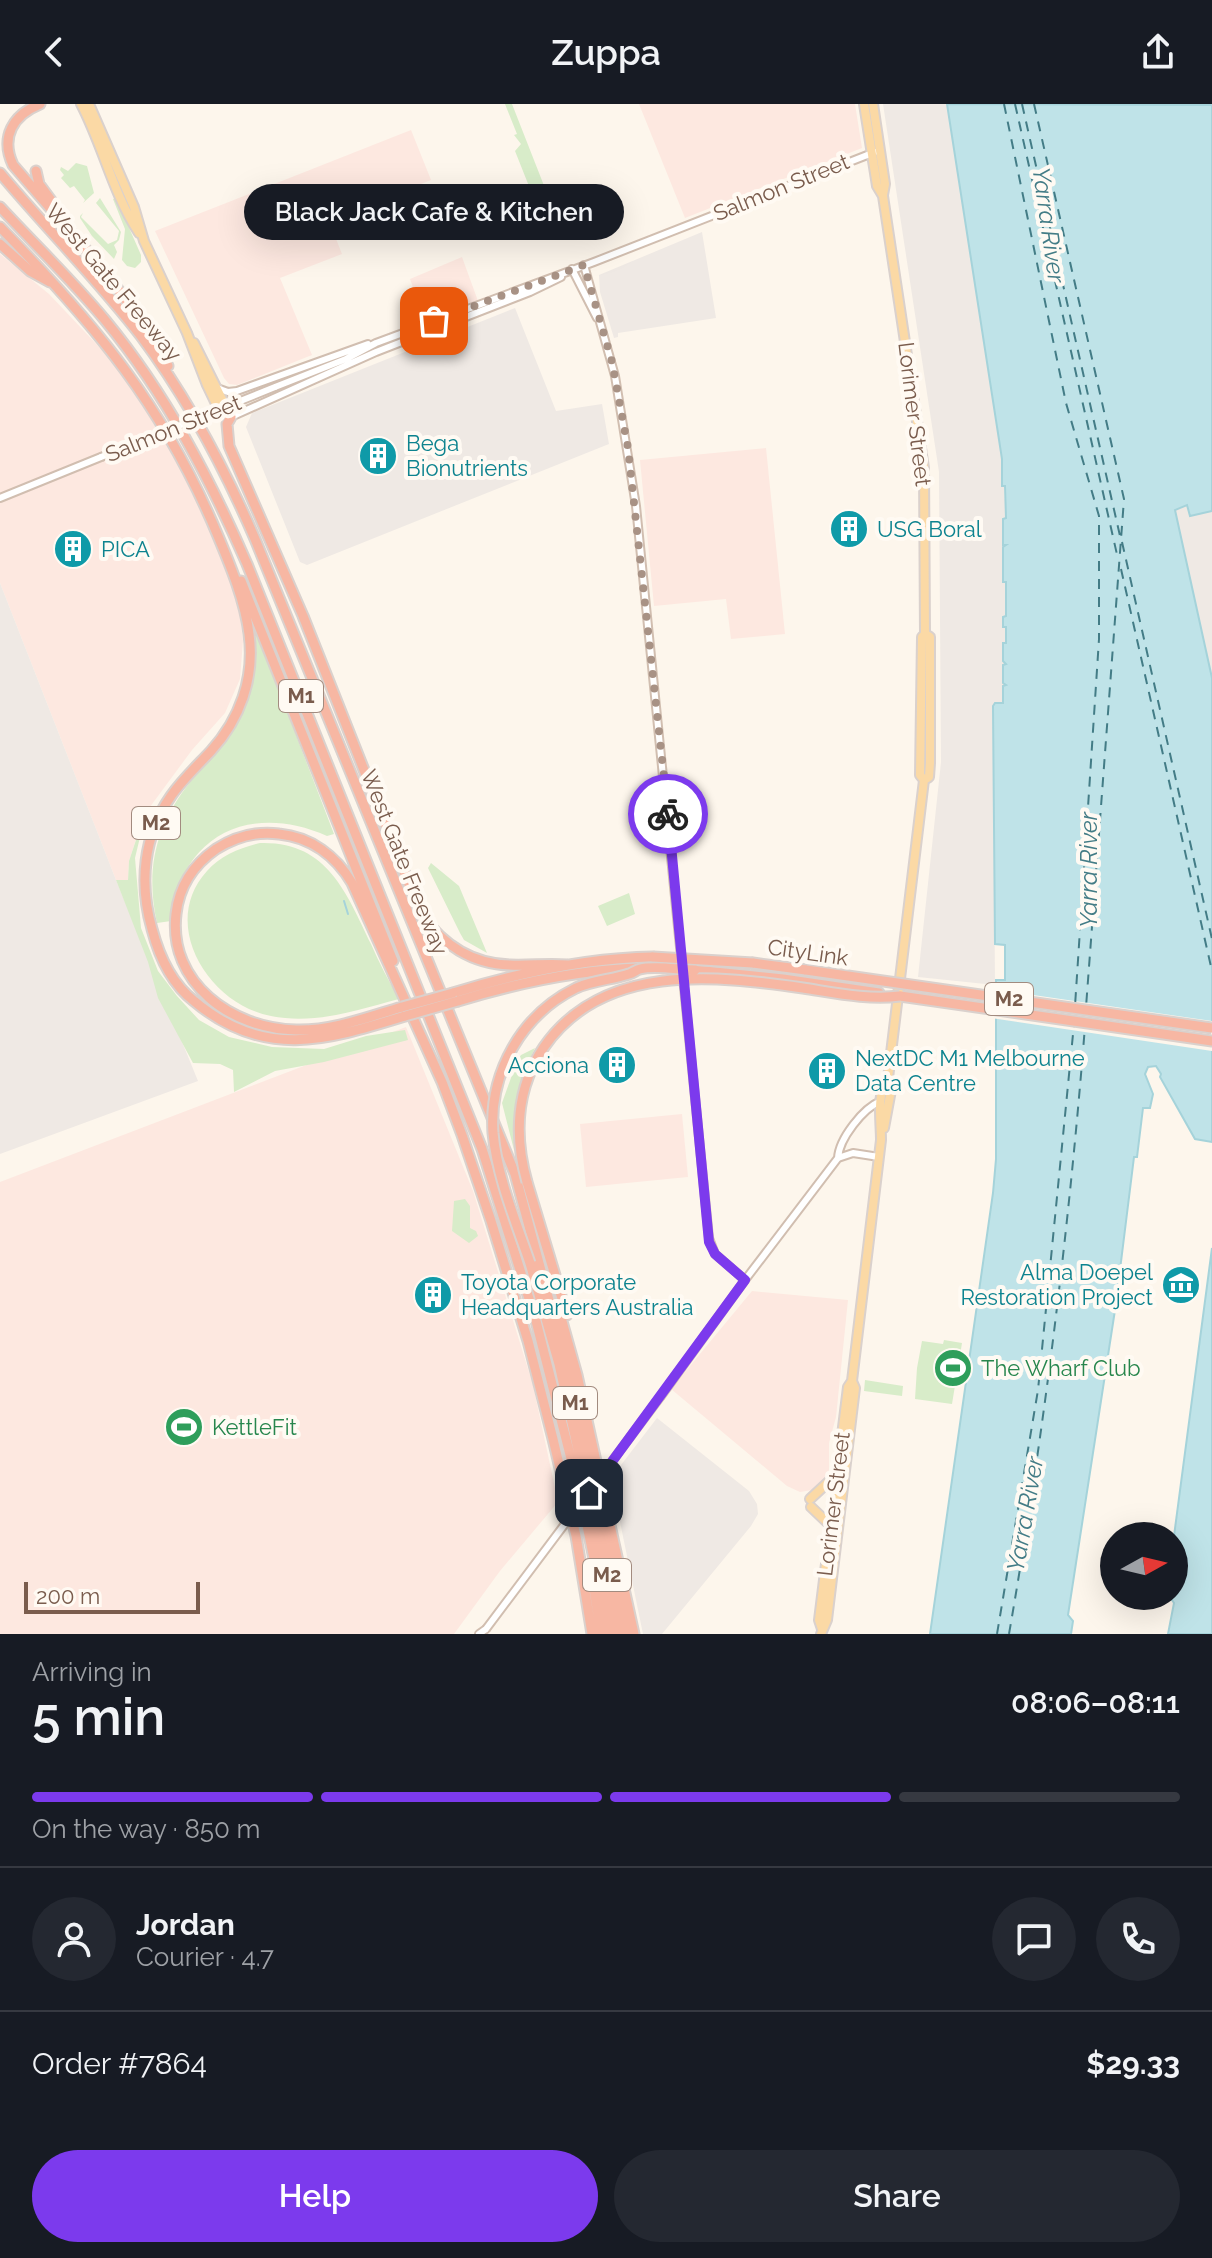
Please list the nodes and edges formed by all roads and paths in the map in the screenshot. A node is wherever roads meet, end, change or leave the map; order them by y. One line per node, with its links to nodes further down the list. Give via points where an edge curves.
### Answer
1 (40, 104): 12 (highway, via 11,127 9,156)
2 (81, 104): 10 (main road)
3 (89, 104): 10 (main road)
4 (864, 104): 6 (main road, Lorimer Street)
5 (873, 104): 6 (main road, Lorimer Street)
6 (876, 151): 14 (street, Salmon Street); 39 (main road, Lorimer Street, via 877,186 883,196 924,465 925,634 930,637 929,777 924,780)
7 (36, 171): 12 (highway, via 39,184)
8 (0, 173): 25 (highway, West Gate Freeway / M1, via 122,312)
9 (0, 207): 47 (highway, West Gate Freeway / M1, via 128,350 192,447 226,514 478,1137 536,1321)
10 (129, 208): 18 (main road)
11 (0, 227): 16 (highway, M1)
12 (74, 234): 25 (highway, via 160,349)
13 (0, 244): 16 (highway, via 30,271)
14 (584, 266): 15 (street, Salmon Street); 19 (street)
15 (572, 270): 17 (street, Salmon Street); 19 (street)
16 (57, 285): 29 (highway, M1, via 152,407)
17 (486, 306): 20 (street, Salmon Street); 21 (street, Salmon Street)
18 (187, 333): 23 (main road); 27 (main road, via 215,402)
19 (603, 333): 45 (street, via 636,506 709,1242)
20 (376, 343): 22 (street, Salmon Street); 24 (street, Salmon Street)
21 (376, 352): 22 (street, Salmon Street); 26 (street, Salmon Street)
22 (346, 359): 30 (street, Salmon Street, bridge)
23 (217, 388): 24 (street, Salmon Street); 27 (main road)
24 (243, 389): 26 (street, via 244,402)
25 (186, 403): 28 (highway, West Gate Freeway / M1)
26 (253, 408): 27 (street, Salmon Street)
27 (231, 417): 31 (highway, M2, via 226,430 229,446)
28 (218, 457): 31 (highway, M2, via 240,492); 44 (highway, West Gate Freeway / M1)
29 (201, 494): 35 (highway, M2, via 242,604 250,666 229,728 169,798 151,835 144,870 153,934 173,979 225,1023 287,1041 319,1040); 37 (highway, M1, via 257,620)
30 (0, 498)
31 (337, 700): 33 (highway, M2, via 427,924 445,942 482,961)
32 (641, 968): 33 (highway, CityLink / M2); 34 (highway, CityLink / M2, bridge, via 724,972); 54 (highway, M2, bridge, via 589,983 533,1020 505,1063 494,1104 495,1145 559,1364)
33 (547, 970): 35 (highway, CityLink / M2, bridge); 36 (highway, CityLink / M2, bridge, via 637,957 729,960)
34 (900, 996): 38 (highway, CityLink / M2); 56 (highway, M2, bridge, via 880,999 708,980 649,983 608,994 580,1009 562,1024 532,1067 522,1097 521,1155 579,1358)
35 (355, 1026): 37 (highway, M2, via 265,1026 226,1011 192,981 180,956 175,920 187,879 206,856 233,840 274,833 305,840 331,857 352,883)
36 (1212, 1028)
37 (423, 1040): 52 (highway, M1, via 465,1142 528,1341)
38 (1212, 1041)
39 (888, 1078): 40 (main road, Lorimer Street); 41 (main road, Lorimer Street, via 892,1085)
40 (881, 1101): 41 (main road, Lorimer Street); 43 (street, via 861,1116 842,1142)
41 (881, 1140): 42 (main road, Lorimer Street)
42 (879, 1157): 43 (street, via 853,1153); 46 (main road, Lorimer Street)
43 (838, 1158): 45 (street)
44 (515, 1174): 55 (highway, West Gate Freeway / M1, via 560,1337); 56 (highway, via 573,1359)
45 (745, 1280): 50 (street, bridge)
46 (852, 1381): 48 (main road, Lorimer Street); 51 (main road, Lorimer Street)
47 (571, 1462): 52 (highway); 53 (highway, West Gate Freeway / M1)
48 (837, 1474): 49 (main road, Lorimer Street); 49 (main road, via 810,1503)
49 (830, 1525): 51 (main road, Lorimer Street)
50 (483, 1632)
51 (822, 1632)
52 (594, 1633)
53 (610, 1634)
54 (619, 1634)
55 (626, 1634)
56 (636, 1634)

